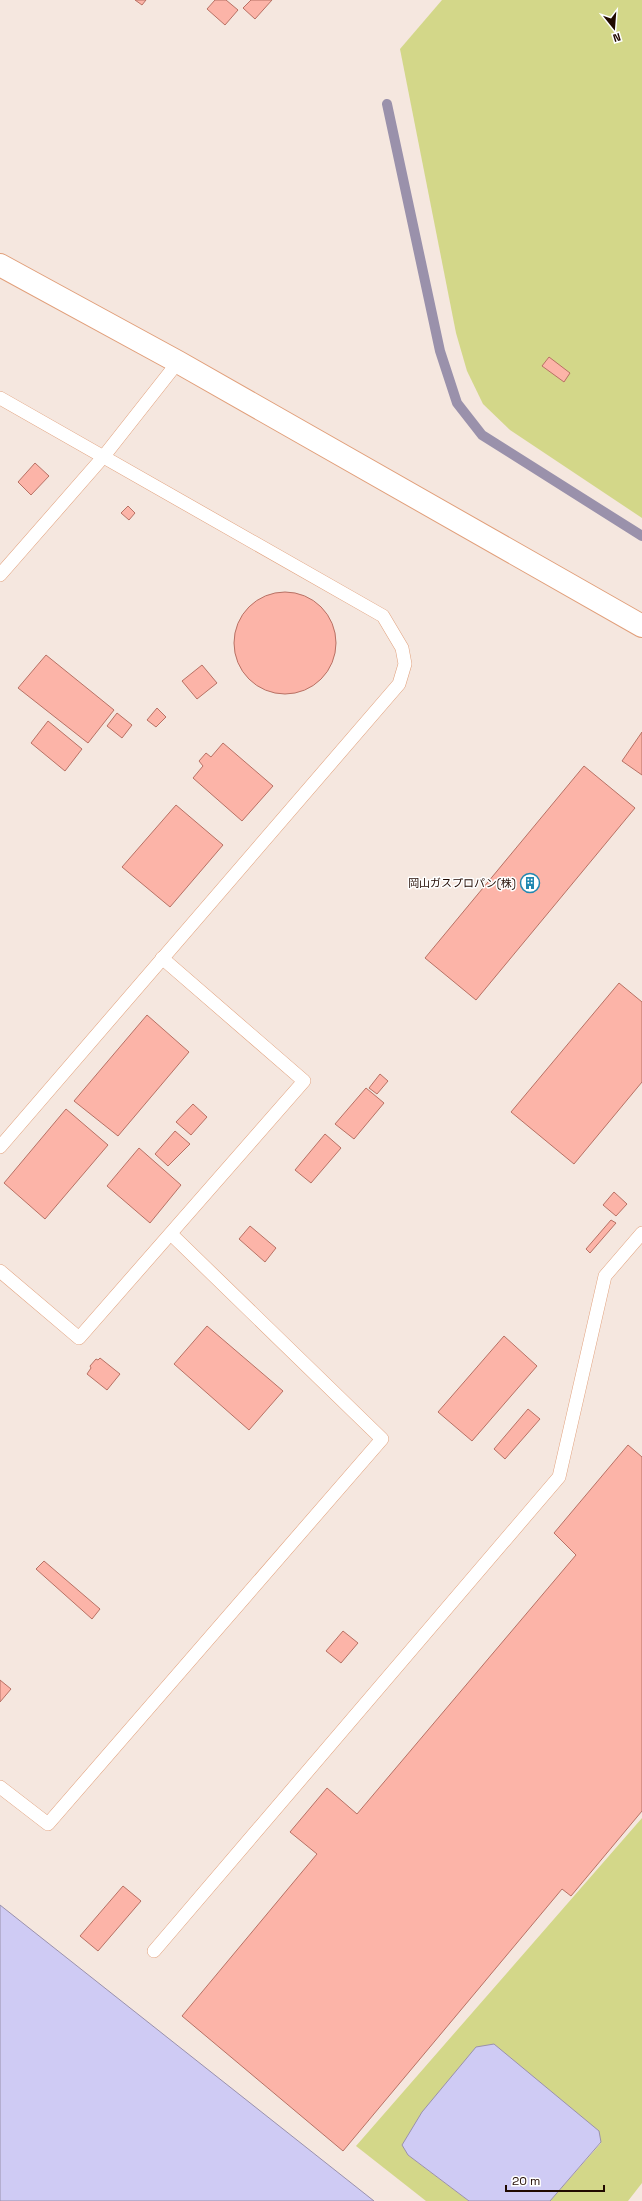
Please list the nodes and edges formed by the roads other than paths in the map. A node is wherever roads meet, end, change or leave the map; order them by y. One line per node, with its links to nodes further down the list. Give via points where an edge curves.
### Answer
1 (0, 265): 2 (street)
2 (178, 362): 4 (lane); 6 (street)
3 (0, 398): 4 (lane)
4 (104, 456): 5 (lane); 7 (lane, via 383,616 402,648 405,664 399,684)
5 (0, 575)
6 (642, 626)
7 (162, 958): 8 (lane); 10 (lane, via 304,1081)
8 (0, 1147)
9 (642, 1233): 13 (lane, via 605,1276 559,1477)
10 (171, 1234): 11 (lane, via 79,1338); 12 (lane, via 382,1439 48,1824)
11 (0, 1271)
12 (0, 1787)
13 (154, 1951)

